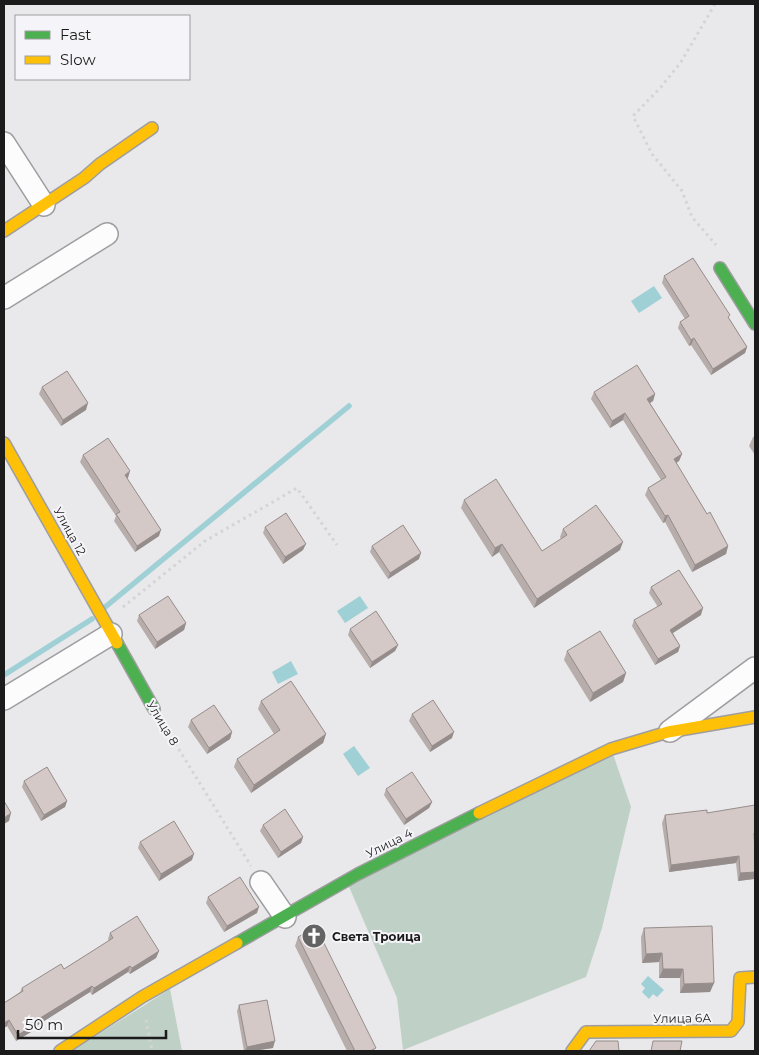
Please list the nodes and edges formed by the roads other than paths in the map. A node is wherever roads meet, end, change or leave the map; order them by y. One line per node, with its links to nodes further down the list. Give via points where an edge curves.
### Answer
1 (152, 128): 3 (street)
2 (4, 143): 3 (street)
3 (44, 205): 4 (street)
4 (4, 231)
5 (107, 234): 7 (street)
6 (720, 268): 8 (street)
7 (4, 298)
8 (755, 324)
9 (4, 442): 10 (street, Улица 12)
10 (109, 628): 12 (street); 13 (street, Улица 8)
11 (755, 668): 15 (street)
12 (4, 699)
13 (154, 709)
14 (755, 718): 15 (street, Улица 4)
15 (668, 732): 17 (street, Улица 4, via 611,749 536,784 358,874)
16 (261, 882): 17 (street)
17 (284, 917): 19 (street, Улица 4, via 142,998)
18 (755, 977): 20 (street, Улица 6A, via 740,978 738,1022 732,1031 586,1032)
19 (60, 1051)
20 (572, 1051)

